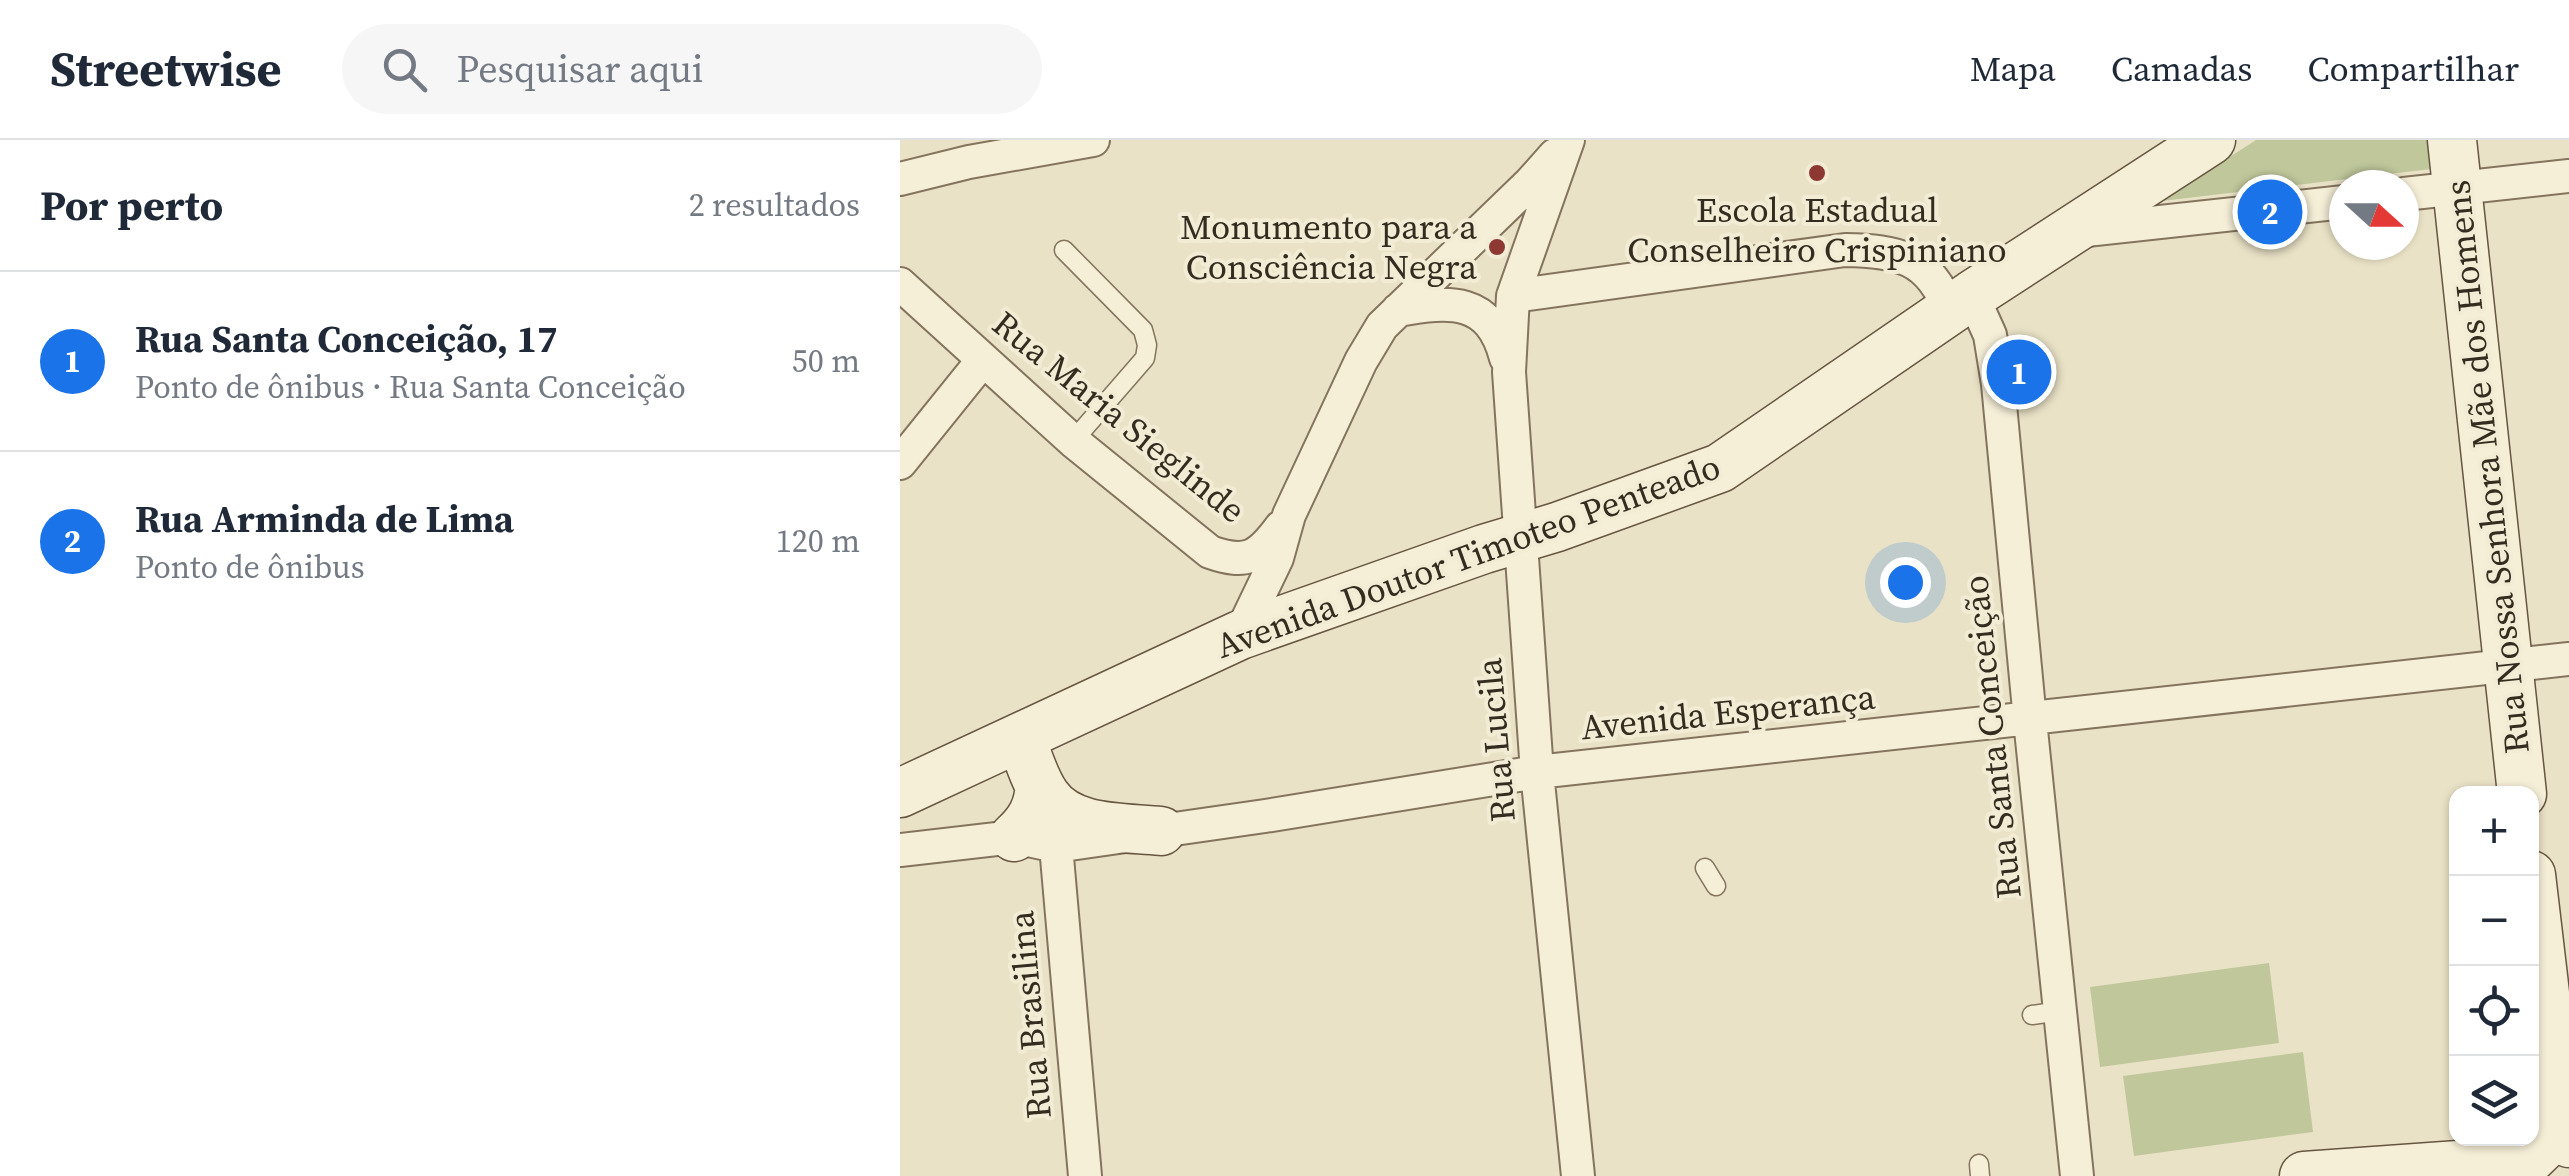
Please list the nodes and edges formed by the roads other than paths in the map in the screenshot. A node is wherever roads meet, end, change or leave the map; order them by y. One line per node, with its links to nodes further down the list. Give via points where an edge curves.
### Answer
1 (1093, 140): 5 (street)
2 (1568, 140): 14 (street, Rua Lucila); 16 (street)
3 (2211, 140): 11 (main road, Avenida Doutor Timoteo Penteado)
4 (2452, 140): 8 (main road, Rua Nossa Senhora Mãe dos Homens)
5 (967, 151): 7 (street)
6 (2569, 176): 8 (street)
7 (900, 179)
8 (2457, 189): 9 (street); 25 (main road, Rua Nossa Senhora Mãe dos Homens)
9 (2419, 193)
10 (2329, 204): 11 (street)
11 (2072, 231): 15 (main road, Avenida Doutor Timoteo Penteado)
12 (1064, 250): 19 (lane, via 1143,330 1147,345 1145,358)
13 (900, 284): 17 (street, Rua Maria Sieglinde)
14 (1513, 296): 15 (street, Rua Santa Conceição, via 1870,250 1913,262); 18 (street, Rua Lucila)
15 (1961, 303): 22 (main road, Avenida Doutor Timoteo Penteado, via 1720,468); 26 (street, Rua Santa Conceição, via 1990,335)
16 (1398, 310): 18 (street, via 1467,306 1501,338); 21 (street, via 1362,362)
17 (984, 360): 19 (street, Rua Maria Sieglinde); 20 (street)
18 (1509, 372): 22 (street, Rua Lucila)
19 (1073, 441): 21 (street, Rua Maria Sieglinde, via 1210,552 1252,557)
20 (900, 463)
21 (1289, 515): 23 (street, via 1277,558)
22 (1521, 539): 23 (main road, Avenida Doutor Timoteo Penteado); 28 (street, Rua Lucila)
23 (1240, 635): 27 (main road, Avenida Doutor Timoteo Penteado)
24 (2569, 659): 25 (street, Avenida Esperança)
25 (2507, 666): 26 (street, Avenida Esperança); 30 (main road, Rua Nossa Senhora Mãe dos Homens)
26 (2030, 720): 28 (street, Avenida Esperança); 39 (street, Rua Santa Conceição, via 2046,1013)
27 (1021, 738): 29 (main road); 31 (main road, Avenida Doutor Timoteo Penteado)
28 (1538, 772): 32 (street, Avenida Esperança); 38 (street, Rua Lucila)
29 (1040, 786): 32 (main road, via 1060,812 1083,822); 33 (main road, via 1025,827)
30 (2521, 786)
31 (900, 793)
32 (1162, 831): 33 (street, Avenida Esperança)
33 (1035, 841): 34 (street, Avenida Esperança); 37 (street, Rua Brasilina)
34 (900, 850)
35 (2532, 876): 36 (main road)
36 (2565, 1136): 40 (main road, via 2529,1160)
37 (1085, 1176)
38 (1578, 1176)
39 (2077, 1176)
40 (2304, 1176)

